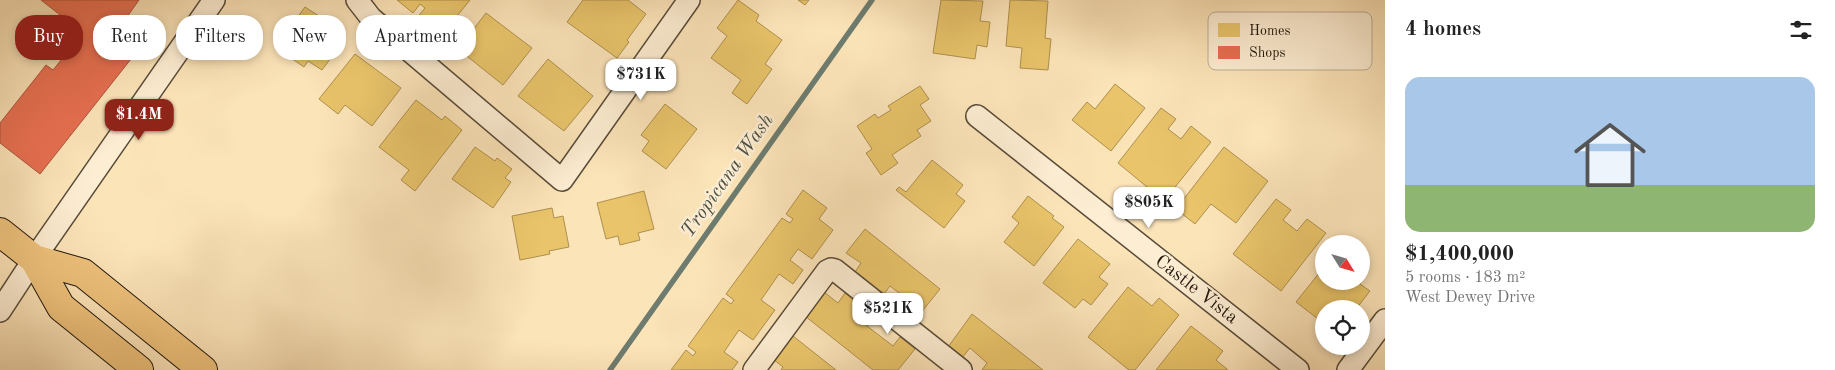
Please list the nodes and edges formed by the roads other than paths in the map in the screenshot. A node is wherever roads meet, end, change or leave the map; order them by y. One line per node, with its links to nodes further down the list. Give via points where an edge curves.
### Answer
1 (356, 0): 2 (street, via 371,18 562,180)
2 (690, 0)
3 (214, 1): 6 (street)
4 (977, 116): 13 (street, Castle Vista)
5 (0, 232): 6 (main road)
6 (34, 259): 7 (street); 9 (main road, via 61,307); 10 (main road, via 82,273)
7 (0, 311)
8 (1385, 320): 14 (street)
9 (139, 370)
10 (203, 370)
11 (754, 370): 12 (street, via 831,269)
12 (961, 370)
13 (1298, 370)
14 (1348, 370)

